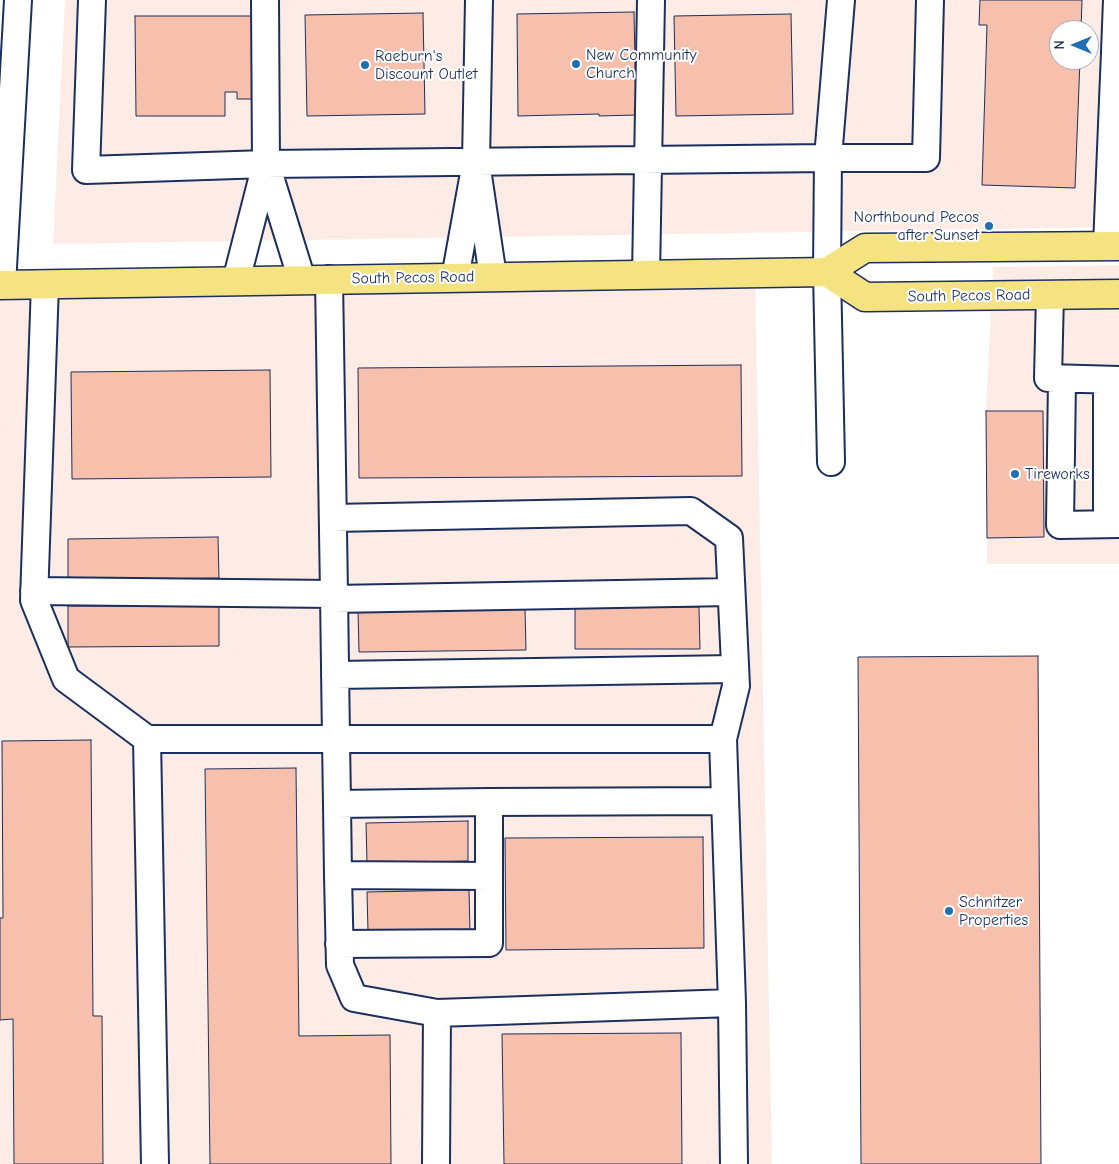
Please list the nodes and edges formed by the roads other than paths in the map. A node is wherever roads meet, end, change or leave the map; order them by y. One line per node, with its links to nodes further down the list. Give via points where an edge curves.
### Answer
1 (18, 0): 23 (street)
2 (92, 0): 13 (street, via 86,170)
3 (265, 0): 13 (street)
4 (479, 0): 12 (street)
5 (651, 0): 11 (street)
6 (841, 0): 10 (street)
7 (930, 0): 10 (street, via 926,158)
8 (1117, 0): 9 (street)
9 (1117, 52): 14 (street)
10 (828, 158): 11 (street); 15 (street)
11 (649, 160): 12 (street); 16 (street)
12 (476, 162): 13 (street); 17 (street); 18 (street)
13 (266, 164): 20 (street); 21 (street)
14 (1113, 246): 15 (main road, via 865,248)
15 (827, 272): 16 (main road, South Pecos Road); 25 (main road, South Pecos Road, via 865,297); 28 (street)
16 (646, 275): 17 (main road, South Pecos Road)
17 (493, 277): 18 (main road, South Pecos Road)
18 (455, 278): 19 (main road, South Pecos Road)
19 (329, 279): 20 (main road, South Pecos Road); 29 (street)
20 (302, 280): 21 (main road, South Pecos Road)
21 (236, 281): 22 (main road, South Pecos Road)
22 (45, 284): 23 (main road, South Pecos Road); 31 (street)
23 (1, 285)
24 (1119, 294): 25 (main road, South Pecos Road)
25 (1050, 295): 26 (street, via 1048,378)
26 (1062, 379): 27 (street); 30 (street, via 1060,525)
27 (1113, 380): 30 (street)
28 (831, 462)
29 (333, 518): 32 (street, via 691,511 729,538); 33 (street)
30 (1113, 524)
31 (34, 591): 33 (street); 36 (street, via 34,600 66,679)
32 (731, 592): 33 (street); 34 (street)
33 (334, 596): 35 (street)
34 (735, 669): 35 (street); 38 (street, via 736,686)
35 (336, 675): 37 (street)
36 (147, 739): 37 (street); 47 (street)
37 (336, 739): 38 (street); 41 (street)
38 (723, 739): 39 (street)
39 (725, 801): 40 (street); 45 (street)
40 (488, 802): 41 (street); 43 (street)
41 (338, 804): 42 (street)
42 (338, 875): 43 (street); 44 (street)
43 (489, 876): 44 (street, via 489,943)
44 (340, 944): 46 (street, via 340,965 354,998)
45 (732, 1003): 46 (street); 49 (street)
46 (437, 1013): 48 (street)
47 (155, 1164)
48 (436, 1164)
49 (734, 1164)

